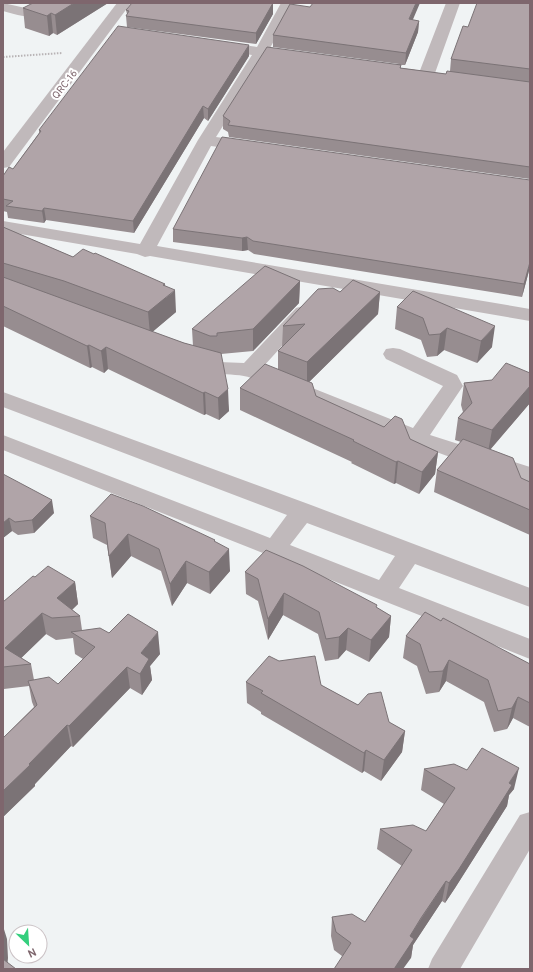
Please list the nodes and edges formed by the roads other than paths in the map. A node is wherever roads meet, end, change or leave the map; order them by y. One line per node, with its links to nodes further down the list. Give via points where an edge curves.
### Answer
1 (55, 3): 5 (street, via 32,14)
2 (124, 3): 6 (street, QRC-16)
3 (288, 3): 9 (street)
4 (453, 3): 12 (street)
5 (3, 6)
6 (104, 30): 7 (street); 16 (street, QRC-16)
7 (120, 32)
8 (206, 44): 9 (street)
9 (261, 52): 10 (street); 14 (street)
10 (309, 58)
11 (412, 71): 12 (street)
12 (427, 73): 13 (street)
13 (443, 75)
14 (206, 140): 15 (street); 18 (street)
15 (261, 148)
16 (3, 163)
17 (3, 226): 18 (street)
18 (145, 252): 19 (street)
19 (331, 282): 20 (street); 23 (street)
20 (530, 315)
21 (178, 353): 23 (street, via 216,368)
22 (393, 354): 25 (street, via 450,380 453,384)
23 (249, 370): 25 (street)
24 (3, 399): 28 (street)
25 (417, 438): 27 (street)
26 (3, 442): 29 (street)
27 (530, 475)
28 (303, 511): 29 (street); 30 (street)
29 (274, 549): 31 (street)
30 (411, 552): 31 (street); 32 (street)
31 (383, 592): 33 (street)
32 (530, 598)
33 (530, 649)
34 (530, 824): 35 (street)
35 (443, 969)

